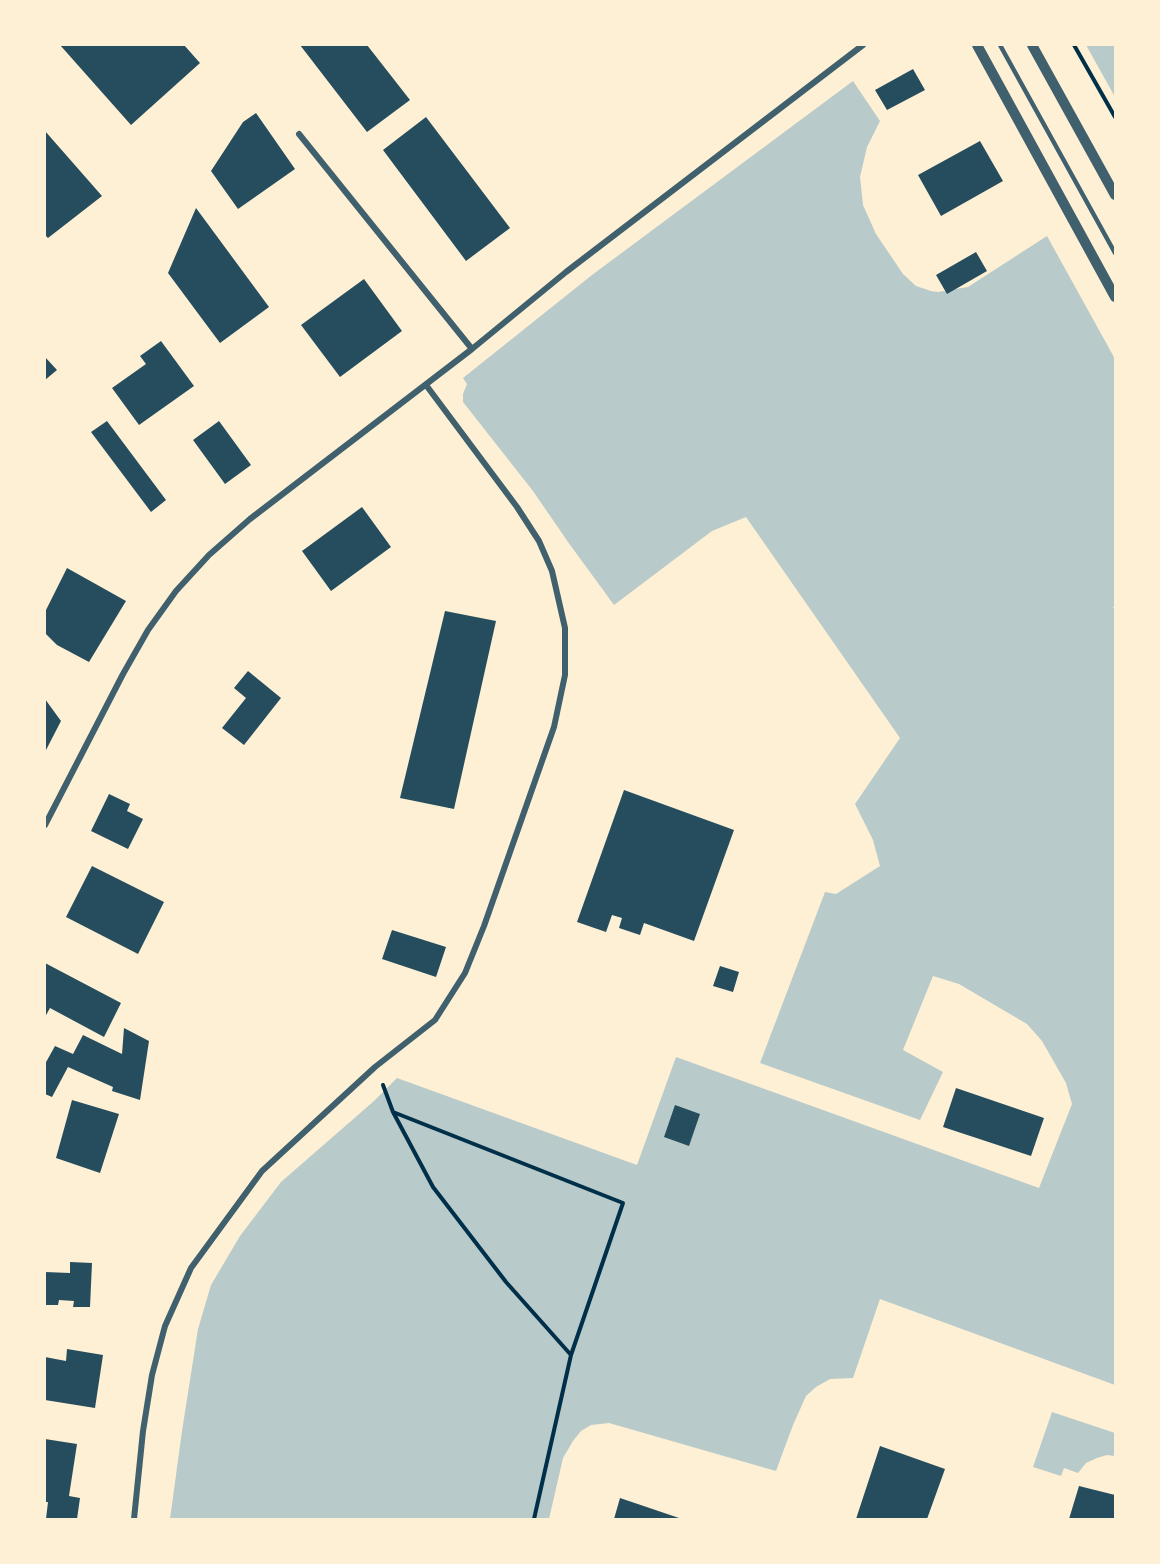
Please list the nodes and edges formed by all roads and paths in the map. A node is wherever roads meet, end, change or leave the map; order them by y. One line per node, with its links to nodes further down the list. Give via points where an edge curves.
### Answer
1 (863, 45): 11 (street, via 566,272)
2 (977, 45): 10 (street)
3 (1000, 45): 9 (lane)
4 (1032, 45): 8 (street)
5 (1074, 45): 6 (path)
6 (1115, 117)
7 (299, 134): 11 (street)
8 (1115, 195)
9 (1115, 253)
10 (1115, 297)
11 (472, 349): 12 (street)
12 (426, 385): 13 (street, via 245,524 184,581 148,630); 14 (street, via 539,541 552,571 565,628 565,675 554,727 465,973 435,1020)
13 (45, 825)
14 (375, 1067): 15 (path); 17 (street, via 262,1172 191,1268 165,1326 152,1375)
15 (393, 1112): 16 (path, via 433,1187 506,1282); 16 (path, via 623,1203)
16 (571, 1355): 18 (path)
17 (134, 1519)
18 (534, 1519)

